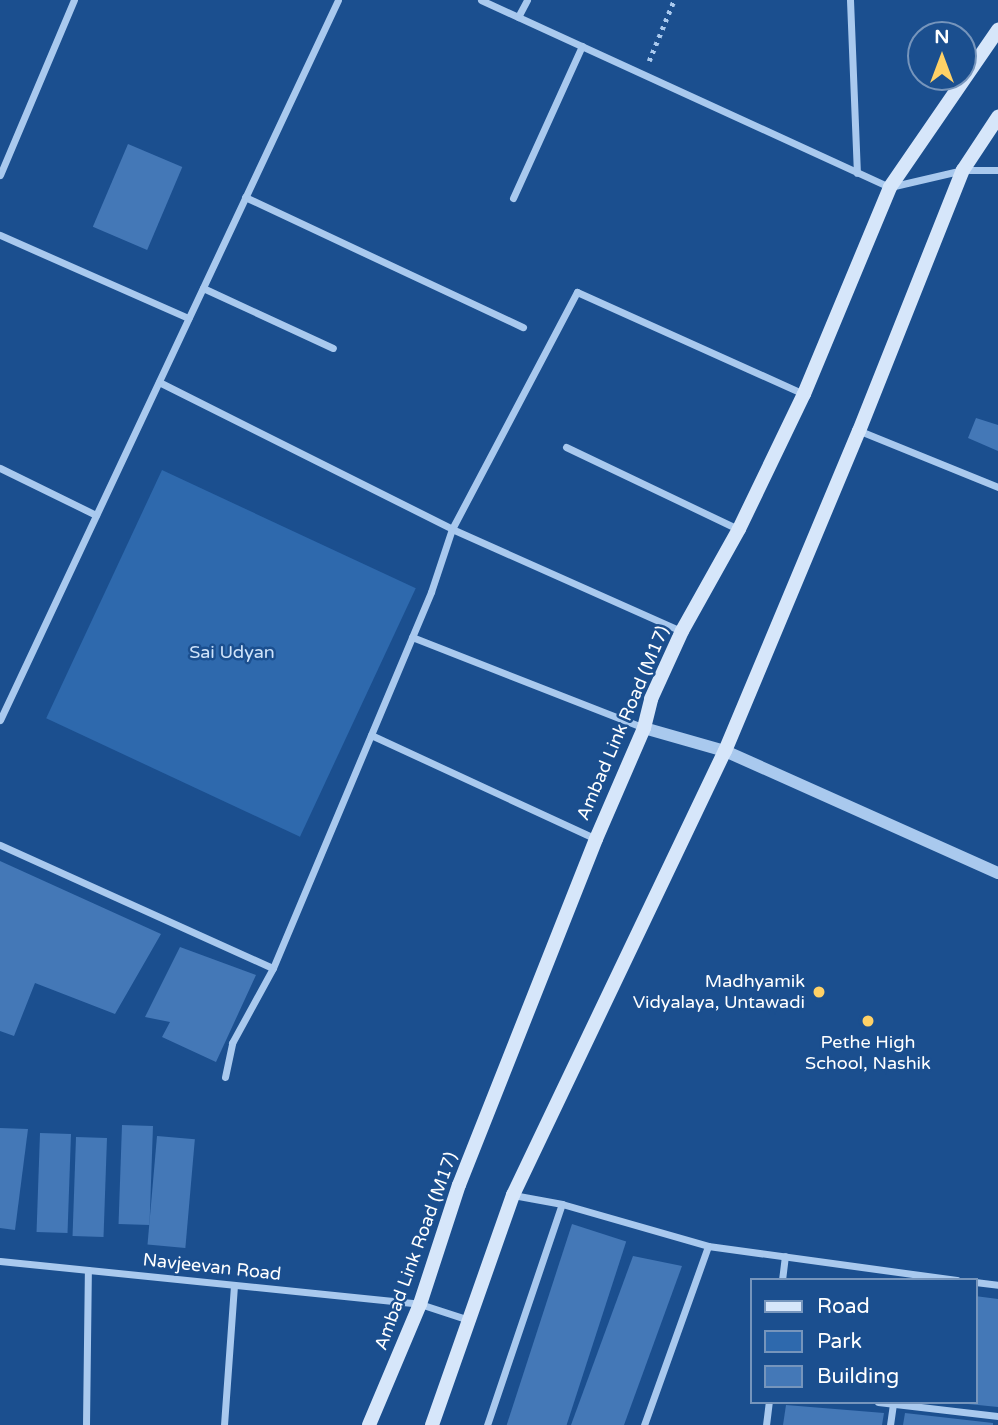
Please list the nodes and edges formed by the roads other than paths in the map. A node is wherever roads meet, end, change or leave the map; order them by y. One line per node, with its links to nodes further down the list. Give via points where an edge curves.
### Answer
1 (74, 0): 13 (street)
2 (338, 0): 15 (street)
3 (481, 0): 6 (street)
4 (527, 0): 6 (street)
5 (850, 0): 12 (street)
6 (518, 17): 8 (street)
7 (998, 30): 14 (main road, Ambad Link Road (M17))
8 (582, 46): 12 (street); 16 (street)
9 (998, 117): 10 (main road)
10 (963, 170): 11 (street); 14 (street); 24 (main road)
11 (998, 170)
12 (857, 173): 14 (street)
13 (0, 175)
14 (890, 187): 23 (main road, Ambad Link Road (M17))
15 (245, 197): 18 (street); 20 (street)
16 (513, 198)
17 (0, 236): 19 (street)
18 (203, 288): 19 (street); 21 (street)
19 (188, 318): 22 (street)
20 (523, 327)
21 (333, 348)
22 (159, 382): 28 (street); 29 (street)
23 (804, 394): 29 (street, via 577,292); 30 (main road, Ambad Link Road (M17))
24 (859, 431): 27 (street); 37 (main road)
25 (566, 447): 30 (street)
26 (0, 468): 28 (street)
27 (998, 487)
28 (96, 515): 33 (street)
29 (452, 528): 31 (street); 32 (street)
30 (739, 529): 31 (main road, Ambad Link Road (M17))
31 (682, 631): 35 (main road, Ambad Link Road (M17), via 651,699)
32 (412, 637): 35 (street); 36 (street)
33 (2, 710): 34 (street)
34 (0, 720)
35 (644, 728): 37 (street); 38 (main road, Ambad Link Road (M17))
36 (370, 735): 38 (street); 41 (street)
37 (724, 751): 40 (street); 43 (main road)
38 (596, 839): 54 (main road, Ambad Link Road (M17), via 459,1185)
39 (0, 845): 41 (street)
40 (998, 873)
41 (273, 968): 42 (street, via 232,1043)
42 (225, 1077)
43 (513, 1195): 44 (street); 55 (main road)
44 (562, 1204): 45 (street); 63 (street)
45 (708, 1246): 46 (street); 64 (street)
46 (785, 1255): 49 (street); 50 (street)
47 (0, 1261): 48 (street, Navjeevan Road)
48 (88, 1270): 52 (street, Navjeevan Road); 59 (street)
49 (782, 1278)
50 (943, 1278)
51 (977, 1282): 53 (street)
52 (234, 1285): 54 (street, Navjeevan Road); 60 (street)
53 (998, 1286)
54 (420, 1304): 55 (street, Navjeevan Road); 61 (main road, Ambad Link Road (M17))
55 (469, 1320): 62 (main road)
56 (769, 1404): 65 (street)
57 (893, 1404): 58 (street); 66 (street)
58 (998, 1416)
59 (86, 1425)
60 (224, 1425)
61 (369, 1425)
62 (432, 1425)
63 (487, 1425)
64 (644, 1425)
65 (766, 1425)
66 (890, 1425)

